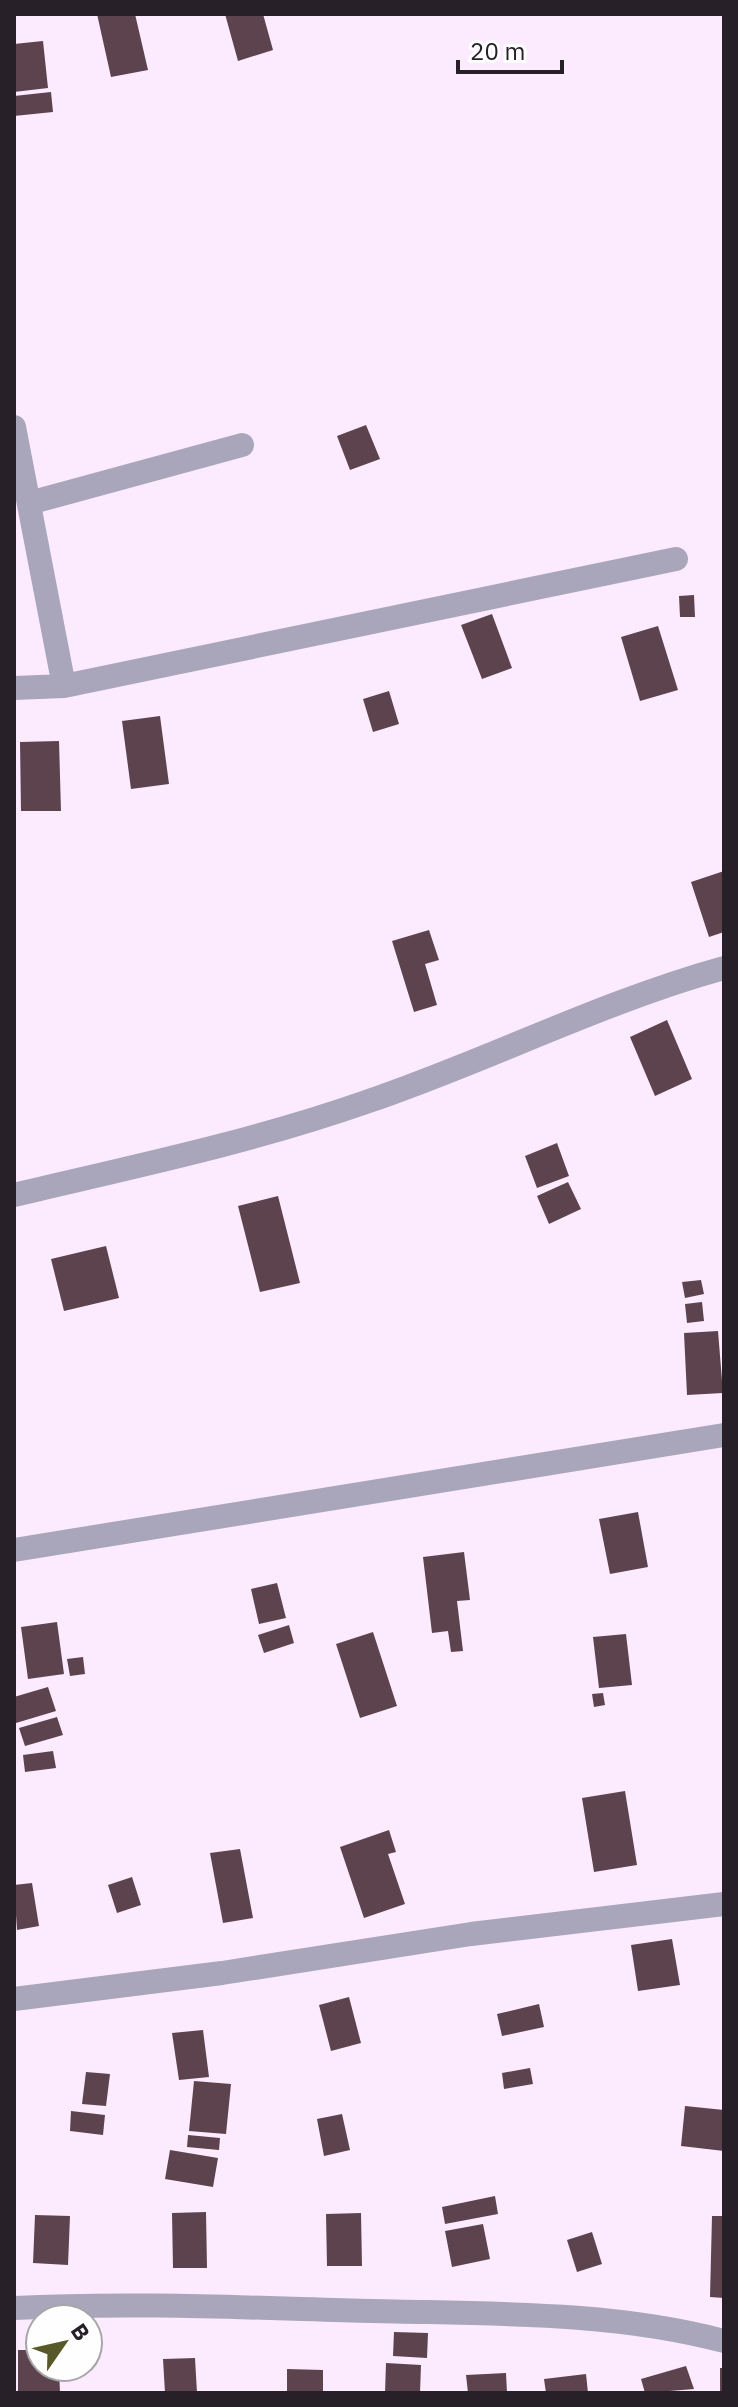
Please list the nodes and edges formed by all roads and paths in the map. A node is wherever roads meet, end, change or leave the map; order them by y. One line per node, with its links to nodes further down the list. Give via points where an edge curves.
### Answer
1 (14, 427): 3 (street)
2 (242, 445): 3 (street)
3 (29, 503): 5 (street)
4 (676, 559): 5 (street)
5 (64, 686): 6 (street)
6 (14, 688)
7 (724, 968): 8 (street, via 610,1006 367,1102)
8 (14, 1195)
9 (724, 1435): 10 (street)
10 (14, 1550)
11 (724, 1904): 12 (street)
12 (14, 1999)
13 (14, 2308): 14 (street, via 460,2314 612,2322)
14 (724, 2341)

